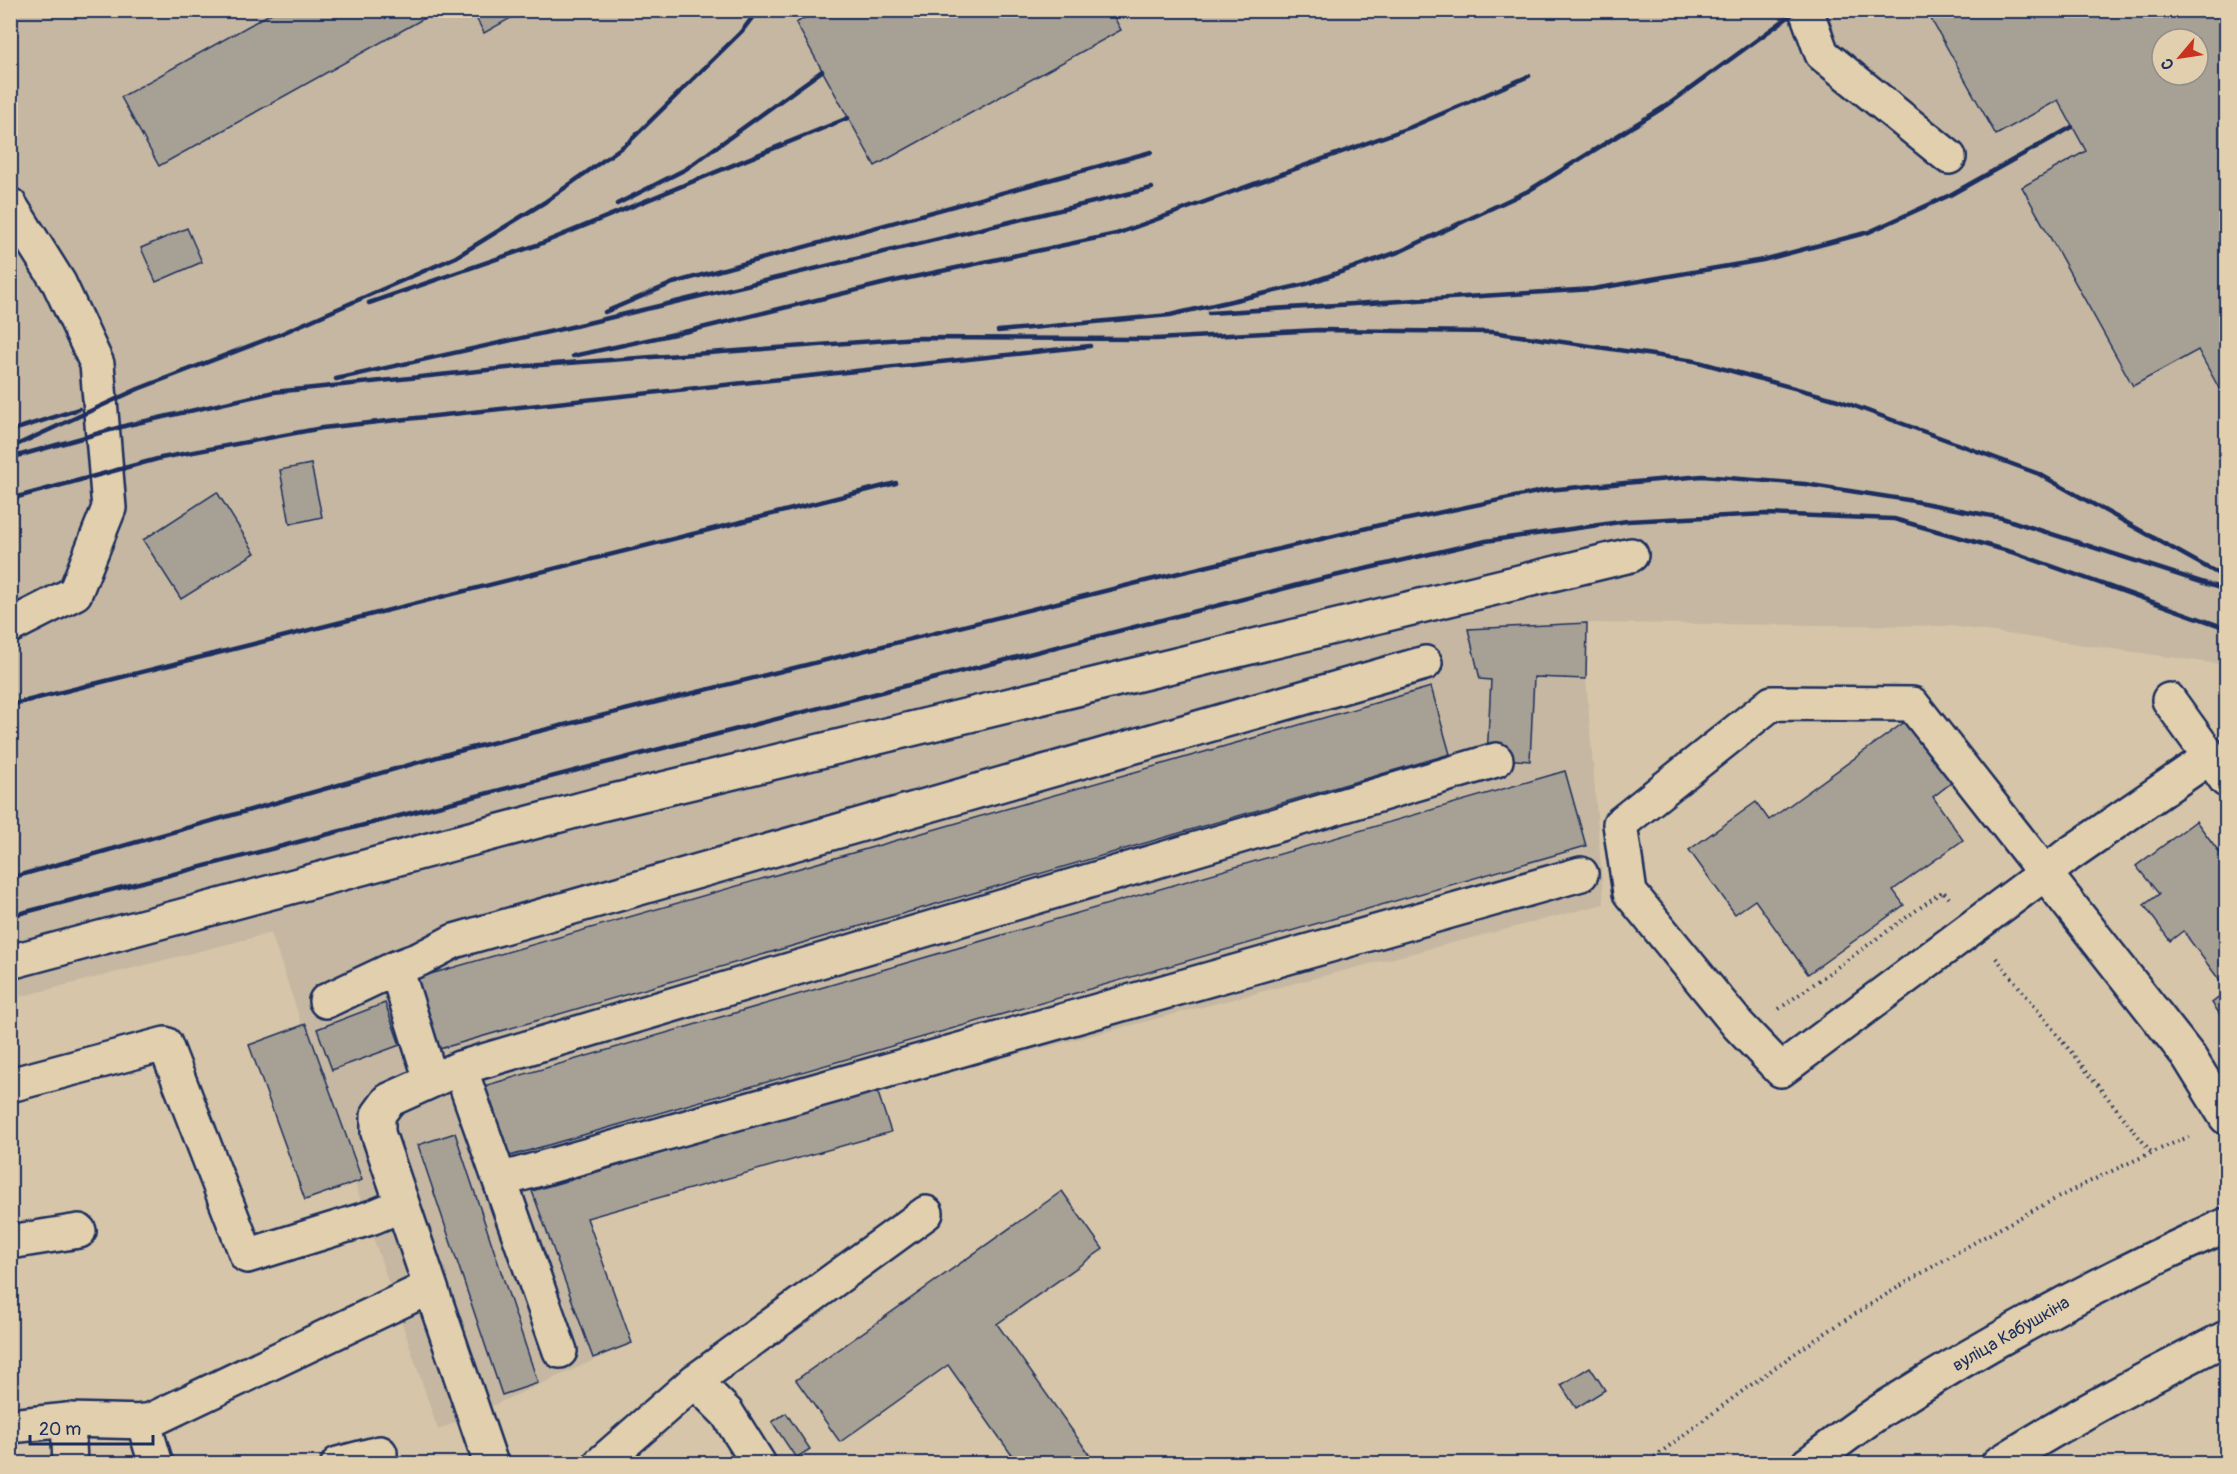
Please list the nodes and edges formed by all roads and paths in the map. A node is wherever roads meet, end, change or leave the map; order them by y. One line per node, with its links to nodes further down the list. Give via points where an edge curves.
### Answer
1 (1806, 10): 2 (main road, via 1822,54)
2 (1949, 157)
3 (10, 205): 5 (main road, via 59,283 97,364 109,508 75,593)
4 (1631, 555): 13 (main road, via 601,804)
5 (10, 626)
6 (1425, 663): 14 (main road, via 454,941)
7 (2169, 700): 9 (main road)
8 (1496, 760): 17 (main road)
9 (2218, 769): 11 (main road, via 2068,855)
10 (1581, 874): 22 (main road)
11 (2044, 874): 12 (main road); 12 (main road, via 1912,704 1772,703 1620,824 1630,893 1781,1070); 19 (main road, via 2189,1057)
12 (1972, 928): 16 (path, via 1943,891); 21 (path)
13 (10, 962)
14 (396, 968): 15 (main road); 17 (main road)
15 (326, 1001)
16 (1779, 1009)
17 (446, 1074): 22 (main road); 23 (main road, via 389,1100 378,1115 378,1133)
18 (10, 1085): 23 (main road, via 165,1044 247,1256)
19 (2226, 1117)
20 (2194, 1134): 21 (path)
21 (2151, 1152): 42 (path, via 2002,1225 1832,1329)
22 (500, 1180): 30 (main road)
23 (402, 1205): 28 (main road)
24 (926, 1213): 31 (main road)
25 (2226, 1225): 43 (main road, вуліца Кабушкіна, via 2049,1310 1884,1408)
26 (79, 1231): 27 (main road)
27 (10, 1242)
28 (430, 1287): 33 (main road, via 147,1422); 39 (main road)
29 (2226, 1338): 44 (main road, via 2053,1429)
30 (560, 1351)
31 (695, 1381): 40 (main road); 41 (main road, via 727,1413)
32 (68, 1420): 33 (main road); 34 (main road); 36 (main road)
33 (142, 1421): 37 (main road)
34 (10, 1426)
35 (380, 1453): 38 (main road)
36 (70, 1464)
37 (156, 1464)
38 (338, 1464)
39 (492, 1464)
40 (600, 1464)
41 (759, 1464)
42 (1644, 1464)
43 (1808, 1464)
44 (1998, 1464)

